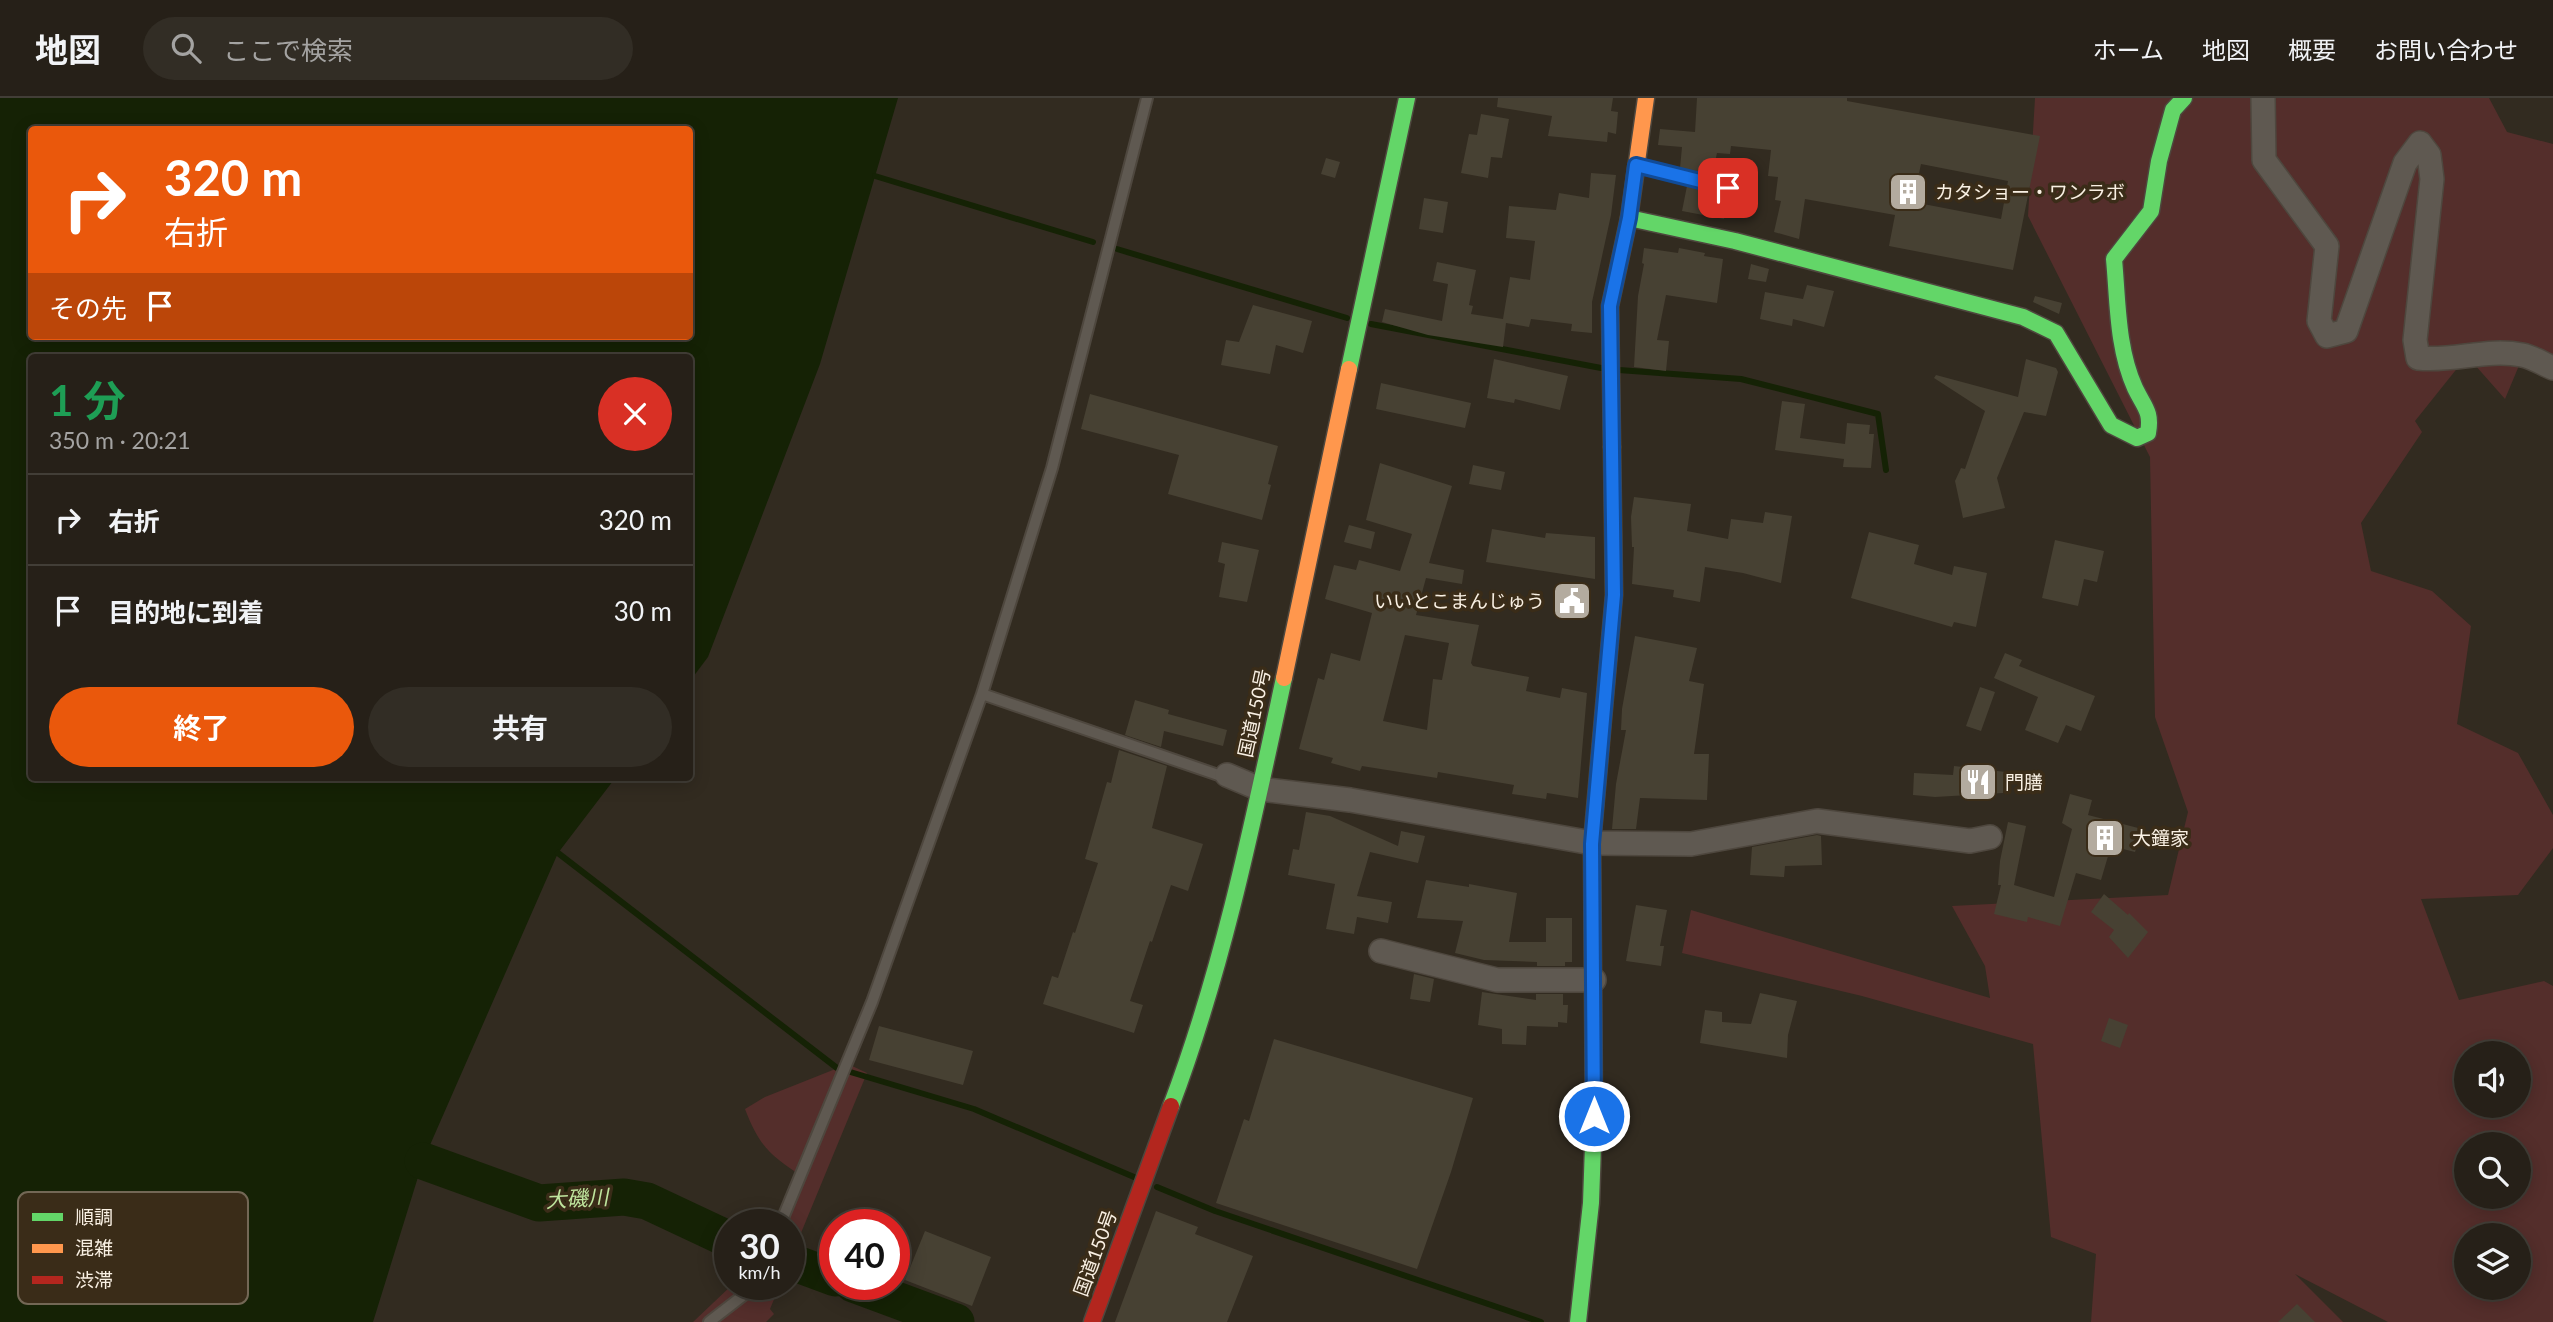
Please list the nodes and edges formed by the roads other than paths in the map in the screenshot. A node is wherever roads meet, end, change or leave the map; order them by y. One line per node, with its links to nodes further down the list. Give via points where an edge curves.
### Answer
1 (1147, 98): 10 (lane, via 1052,468)
2 (1407, 98): 12 (main road, 国道150号)
3 (1646, 98): 6 (main road)
4 (2184, 98): 8 (main road, via 2173,110 2151,211 2114,259 2123,354 2151,418 2148,433 2137,438 2111,425 2056,333 2023,317 1735,241)
5 (2263, 98): 9 (street, via 2264,160 2328,246 2319,321 2327,336 2346,331 2405,163 2420,143 2429,155 2432,179 2415,340 2418,358 2523,355)
6 (1636, 165): 7 (lane); 8 (main road)
7 (1728, 188)
8 (1629, 218): 14 (main road, via 1610,306 1614,595)
9 (2553, 368)
10 (982, 694): 11 (lane); 17 (lane, via 872,1002)
11 (1227, 776): 12 (street)
12 (1260, 789): 14 (street, via 1350,800); 20 (main road, 国道150号, via 1215,975)
13 (1990, 837): 14 (street, via 1970,841 1817,821 1691,844)
14 (1592, 844): 16 (main road)
15 (1381, 951): 16 (street, via 1497,980)
16 (1594, 980): 21 (main road, via 1591,1203)
17 (787, 1209)
18 (737, 1300): 19 (lane)
19 (709, 1322)
20 (1092, 1322)
21 (1577, 1322)

